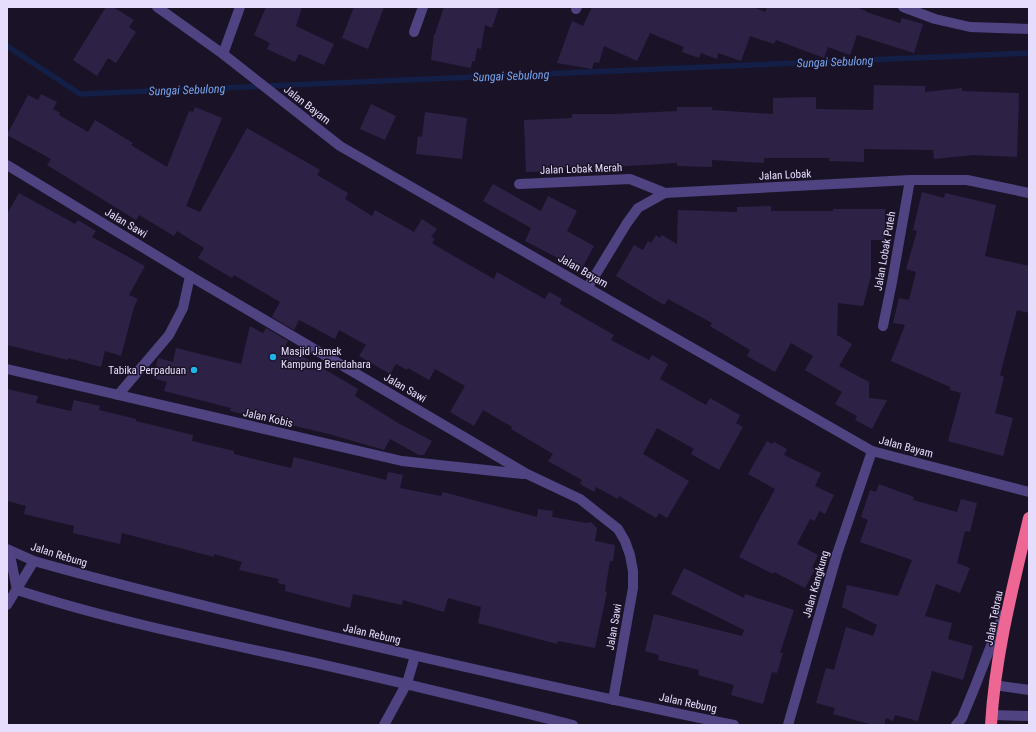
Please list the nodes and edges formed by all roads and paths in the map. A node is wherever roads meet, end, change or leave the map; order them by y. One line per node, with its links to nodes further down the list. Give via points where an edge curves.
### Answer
1 (157, 7): 7 (street, Jalan Bayam)
2 (240, 7): 7 (street)
3 (423, 7): 6 (street)
4 (903, 7): 5 (street, via 935,19 970,27)
5 (1029, 29)
6 (414, 32)
7 (223, 54): 14 (street, Jalan Bayam, via 340,146)
8 (7, 165): 13 (street, Jalan Sawi)
9 (910, 180): 11 (street, Jalan Lobak); 12 (street, Jalan Lobak, via 966,180); 15 (street, Jalan Lobak Puteh)
10 (519, 184): 11 (street, Jalan Lobak Merah, via 630,179)
11 (665, 193): 14 (street, Jalan Lobak, via 638,208)
12 (1029, 193)
13 (190, 276): 17 (street, via 183,308 169,335); 19 (street, Jalan Sawi)
14 (588, 287): 18 (street, Jalan Bayam)
15 (882, 326)
16 (7, 369): 17 (street, Jalan Kobis)
17 (118, 395): 19 (street, Jalan Kobis, via 402,461)
18 (872, 451): 20 (street, Jalan Bayam); 37 (street, Jalan Kangkung, via 837,554)
19 (527, 474): 31 (street, Jalan Sawi, via 580,499 618,529 625,541 633,571 633,588)
20 (1029, 492)
21 (1029, 518): 25 (highway, Jalan Tebrau)
22 (8, 549): 23 (street, Jalan Rebung); 24 (street, Jalan Rebung)
23 (34, 561): 24 (street); 27 (street, Jalan Rebung, via 224,611)
24 (17, 590): 26 (street); 28 (street, via 73,607 219,642)
25 (1012, 590): 29 (highway, Jalan Tebrau); 38 (street, via 962,718)
26 (7, 605)
27 (415, 656): 28 (street); 31 (street, Jalan Rebung)
28 (407, 683): 34 (street); 35 (street)
29 (994, 685): 30 (street); 33 (highway, Jalan Tebrau)
30 (1029, 690)
31 (613, 700): 36 (street, Jalan Rebung)
32 (1029, 716): 33 (street)
33 (991, 720)
34 (384, 725)
35 (573, 725)
36 (734, 725)
37 (788, 725)
38 (956, 725)

